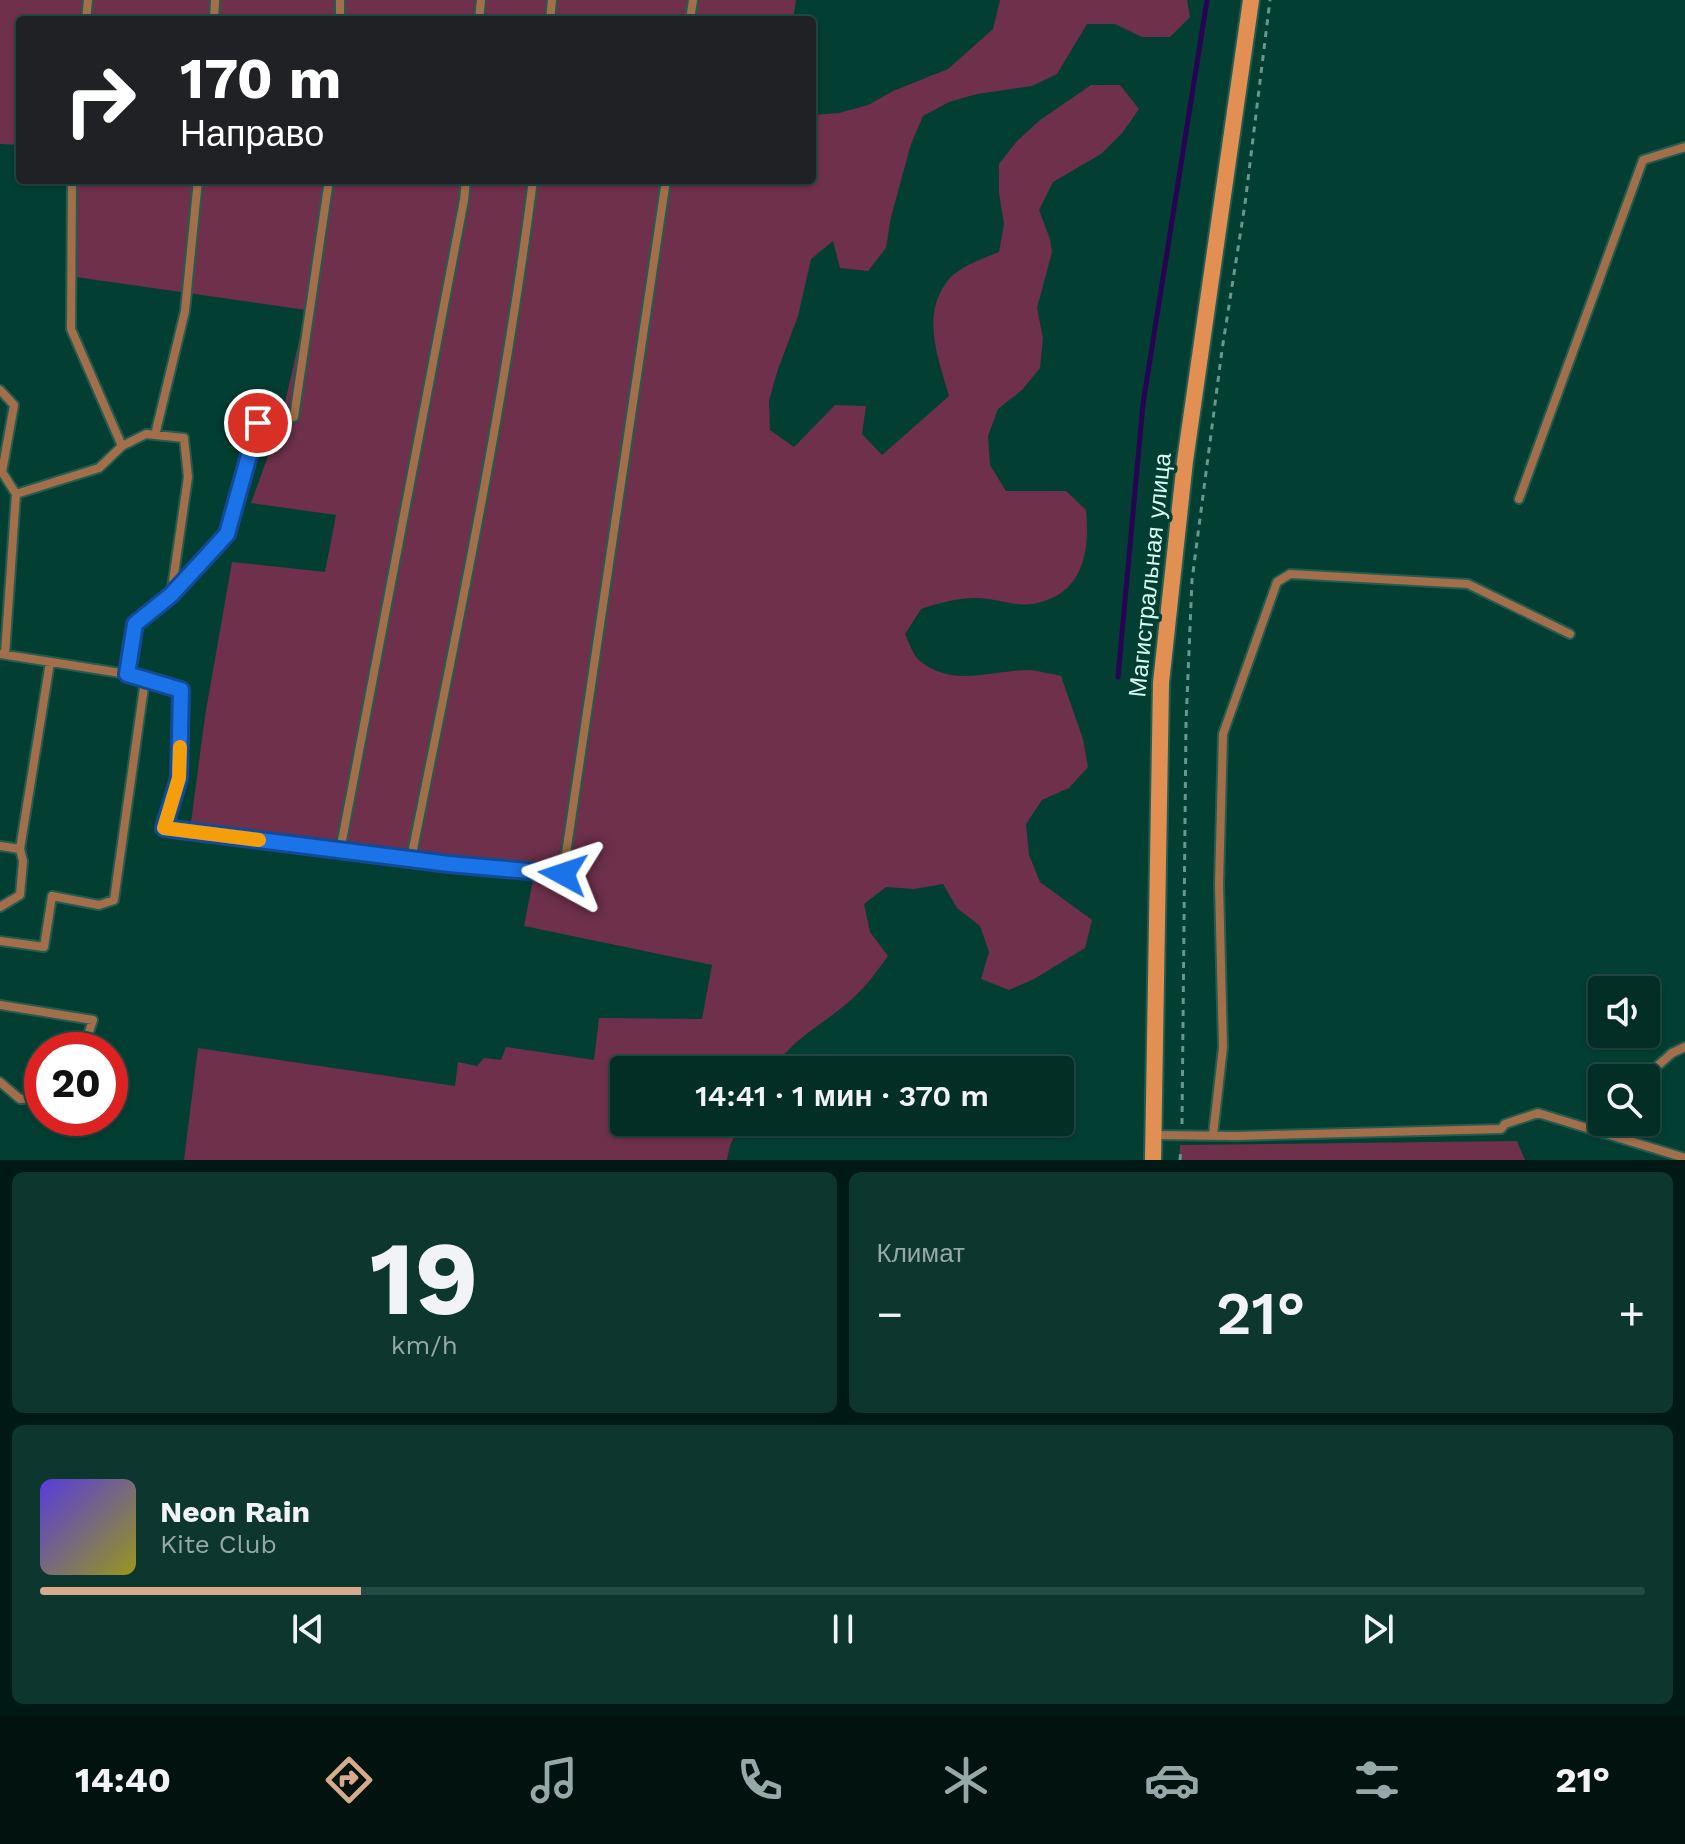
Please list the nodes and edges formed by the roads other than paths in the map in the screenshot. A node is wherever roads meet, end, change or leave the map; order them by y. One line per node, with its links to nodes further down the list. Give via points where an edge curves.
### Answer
1 (1251, 0): 32 (main road, Магистральная улица, via 1185,461 1161,683)
2 (1685, 147): 13 (lane, via 1643,160)
3 (72, 184): 11 (lane, via 71,329)
4 (198, 184): 10 (lane, via 185,311)
5 (328, 184): 14 (lane, via 294,417 258,423 227,534)
6 (466, 184): 22 (lane)
7 (532, 184): 23 (lane, via 516,312)
8 (665, 184): 23 (lane, via 563,874)
9 (0, 390): 12 (lane, via 14,405 2,472)
10 (155, 435): 11 (lane); 14 (lane, via 184,438 188,477)
11 (122, 446): 12 (lane, via 99,468)
12 (16, 494): 16 (lane)
13 (1519, 499)
14 (171, 595): 18 (lane, via 135,624)
15 (1570, 634): 33 (lane, via 1468,584 1290,574 1277,582 1223,734 1223,1047)
16 (2, 654): 17 (lane)
17 (50, 662): 18 (lane); 21 (lane)
18 (127, 674): 19 (lane)
19 (145, 680): 22 (lane, via 181,690 179,778 164,828); 25 (lane, via 114,900 99,905 52,896 44,947)
20 (0, 846): 21 (lane)
21 (20, 849): 24 (lane, via 20,895)
22 (340, 851): 23 (lane)
23 (411, 859)
24 (0, 907)
25 (0, 941)
26 (0, 1005): 27 (lane, via 93,1020)
27 (89, 1032)
28 (1685, 1047): 29 (lane)
29 (1660, 1064)
30 (0, 1082): 31 (lane)
31 (24, 1099)
32 (1154, 1135): 33 (lane); 36 (main road, Магистральная улица)
33 (1213, 1135): 34 (lane, via 1501,1129 1538,1113)
34 (1622, 1137): 35 (lane)
35 (1685, 1158)
36 (1153, 1160)

